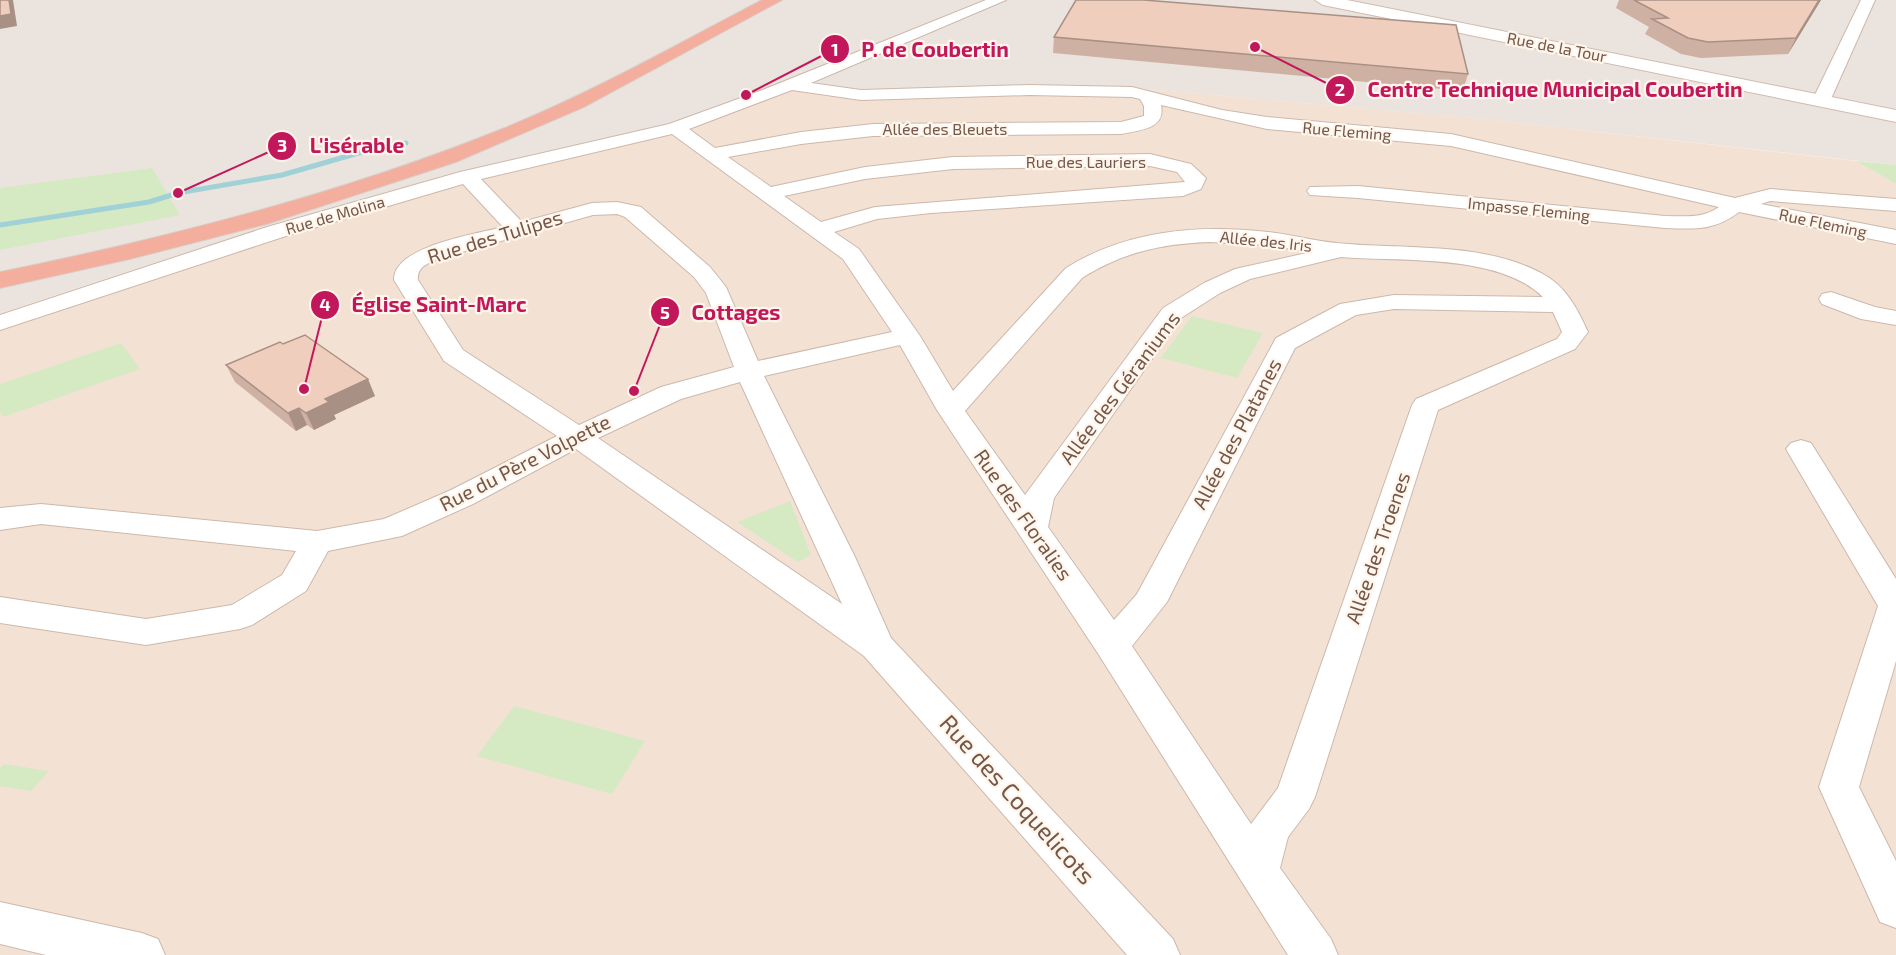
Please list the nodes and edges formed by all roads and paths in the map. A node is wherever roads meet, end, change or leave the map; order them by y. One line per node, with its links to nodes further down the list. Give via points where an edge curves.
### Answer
1 (751, 0): 21 (highway, via 512,118 404,160 142,235)
2 (774, 0): 22 (highway, via 570,106 451,156 233,225)
3 (999, 0): 6 (street, Rue de Molina)
4 (1323, 0): 8 (street, Rue de la Tour)
5 (1868, 0): 8 (street)
6 (791, 85): 7 (street, Rue Fleming, via 861,95 1029,90); 10 (street, Rue de Molina)
7 (1146, 95): 11 (street, Allée des Bleuets, via 1153,106 1153,118 1120,128 873,130); 15 (street, Rue Fleming, via 1267,123 1451,140)
8 (1821, 101): 9 (street, Rue de la Tour)
9 (1896, 116)
10 (675, 128): 11 (street, Rue des Floralies); 12 (street, Rue de Molina)
11 (712, 154): 14 (street, Rue des Floralies)
12 (467, 176): 17 (street); 26 (street, Rue de Molina, via 276,232)
13 (1317, 191): 15 (street, Impasse Fleming, via 1696,223 1716,219)
14 (766, 194): 18 (street, Rue des Floralies); 18 (street, Rue des Lauriers, via 865,173 953,164 1150,160 1184,168 1196,178 1194,185 1183,190 920,208 875,213)
15 (1736, 204): 16 (street, via 1770,195); 19 (street, Rue Fleming)
16 (1896, 205)
17 (516, 228): 28 (street, Rue des Tulipes, via 592,209 633,212 702,272 718,292); 30 (street, Rue des Tulipes, via 429,254 408,267 406,280 453,355)
18 (817, 230): 27 (street, Rue des Floralies, via 850,254)
19 (1896, 237)
20 (1344, 251): 24 (street, Allée des Iris, via 1459,260 1511,269 1549,287); 29 (street, Allée des Iris, via 1237,235 1188,237 1111,251 1074,273); 33 (street, Allée des Géraniums, via 1244,274 1172,313 1039,497)
21 (0, 266)
22 (0, 280)
23 (1831, 299): 25 (street, via 1870,314)
24 (1563, 305): 36 (street, Allée des Platanes, via 1394,302 1349,309 1286,343 1150,602); 38 (street, Allée des Troenes, via 1575,332 1566,344 1426,405 1295,797 1269,829)
25 (1896, 318)
26 (0, 323)
27 (907, 336): 28 (street, Rue du Père Volpette); 29 (street, Rue des Floralies)
28 (749, 371): 30 (street, Rue du Père Volpette, via 671,393); 37 (street, Rue des Coquelicots, via 839,557)
29 (951, 410): 33 (street, Rue des Floralies)
30 (578, 437): 34 (street, Rue du Père Volpette, via 462,497 391,528); 37 (street, Rue des Coquelicots)
31 (1800, 449): 39 (street, via 1895,606 1839,787)
32 (0, 519): 34 (street, Rue du Père Volpette, via 41,514)
33 (1032, 528): 36 (street, Rue des Floralies)
34 (317, 542): 35 (street, via 294,583 240,616 146,632)
35 (0, 610)
36 (1112, 645): 38 (street, Rue des Floralies)
37 (877, 646): 42 (street, Rue des Coquelicots)
38 (1258, 872): 43 (street, Rue des Floralies)
39 (1896, 907)
40 (0, 923): 41 (street)
41 (142, 955)
42 (1157, 955)
43 (1314, 955)

